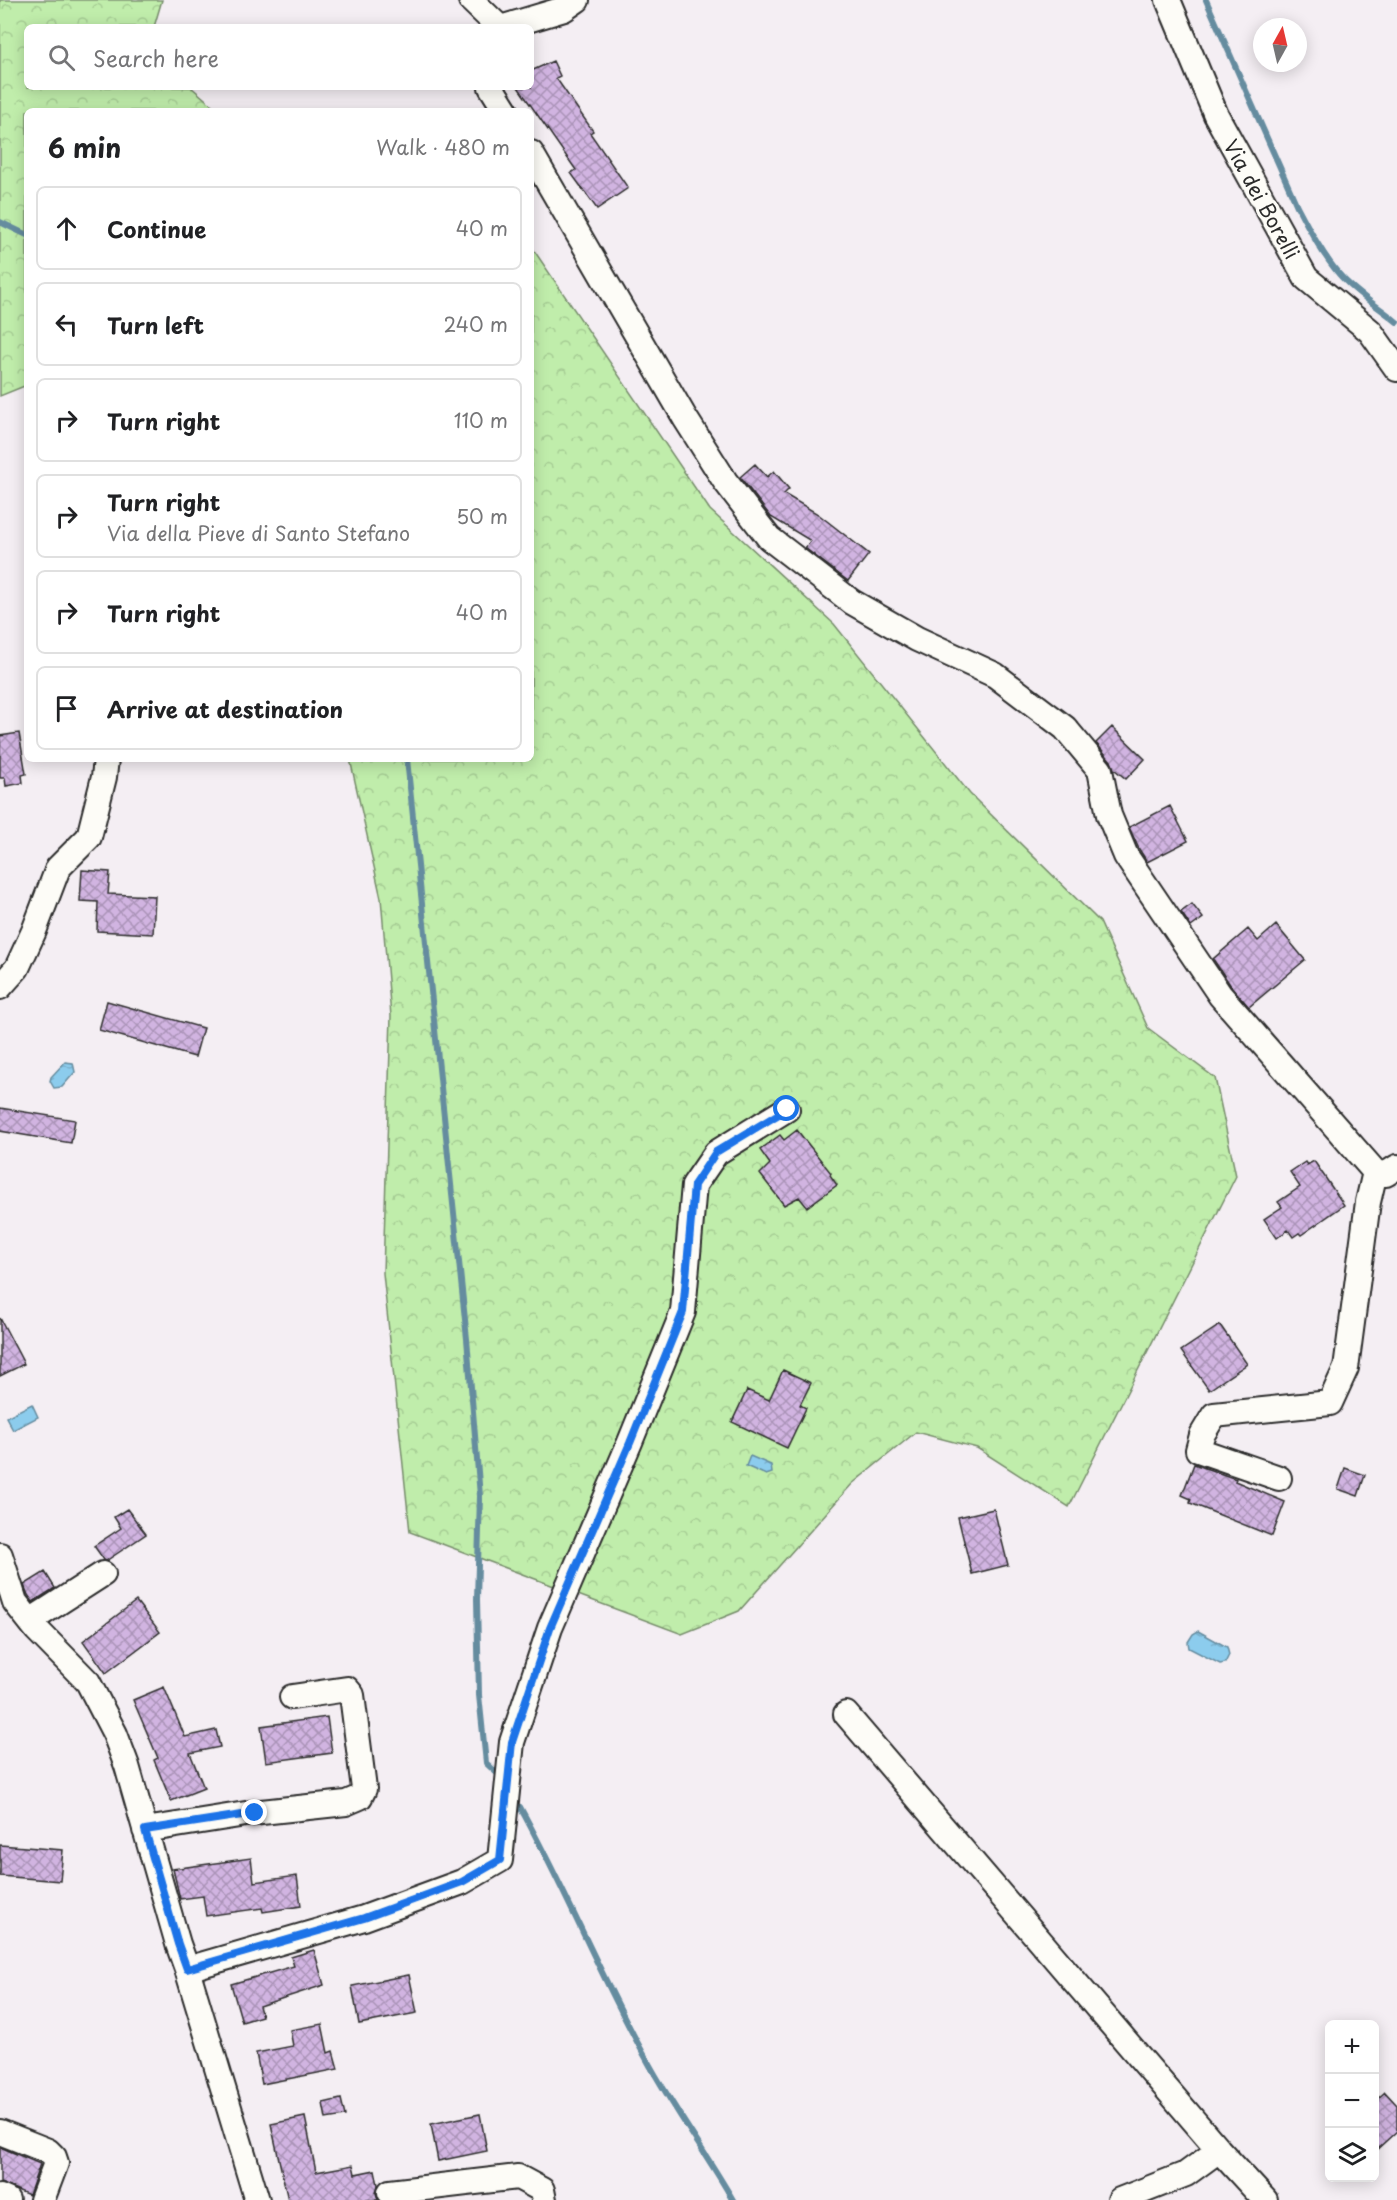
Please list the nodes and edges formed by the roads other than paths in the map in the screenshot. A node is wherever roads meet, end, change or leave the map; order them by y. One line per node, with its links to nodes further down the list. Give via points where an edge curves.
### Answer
1 (471, 0): 4 (street)
2 (576, 0): 5 (street, via 564,9)
3 (1168, 0): 9 (street, Via dei Borelli, via 1216,115 1306,278 1370,331)
4 (496, 24)
5 (514, 24)
6 (493, 90): 7 (street)
7 (504, 108)
8 (534, 158): 13 (street, via 686,418 725,481 769,538 852,603 995,675 1065,728 1100,770 1109,815 1126,856 1220,995)
9 (1397, 369)
10 (106, 762): 11 (street, via 89,837 58,868 17,968)
11 (0, 987)
12 (787, 1109): 21 (street, via 716,1152 694,1185 683,1312 550,1628 512,1742 500,1860 462,1882 364,1918)
13 (1386, 1169): 14 (street, via 1368,1202 1346,1368 1330,1403 1214,1415 1202,1435 1198,1450)
14 (1279, 1478)
15 (0, 1555): 17 (street, via 15,1602)
16 (103, 1574): 17 (street)
17 (30, 1621): 20 (street, via 87,1682 115,1734)
18 (291, 1697): 20 (street, via 347,1689 352,1695 364,1789 360,1797 346,1803)
19 (846, 1714): 23 (street)
20 (145, 1830): 21 (street)
21 (187, 1969): 28 (street)
22 (0, 2132): 27 (street, via 54,2157 56,2163)
23 (1219, 2150): 30 (street, via 1186,2174); 31 (street)
24 (390, 2192): 29 (street, via 519,2177 542,2190)
25 (0, 2197): 26 (street)
26 (7, 2200)
27 (42, 2200)
28 (256, 2200)
29 (544, 2200)
30 (1120, 2200)
31 (1265, 2200)

